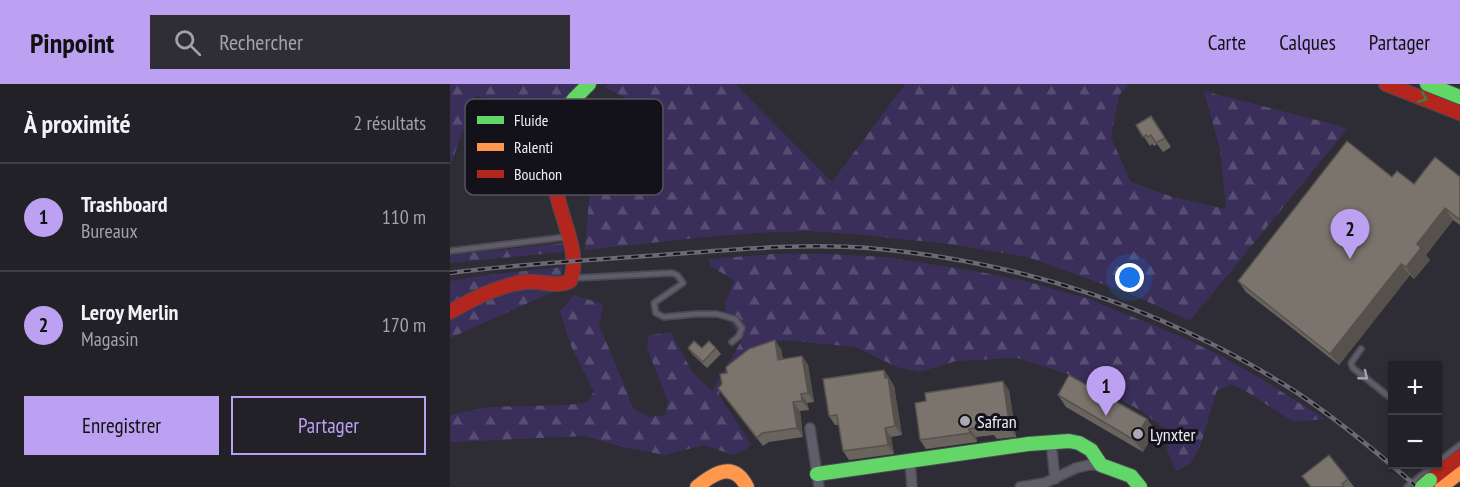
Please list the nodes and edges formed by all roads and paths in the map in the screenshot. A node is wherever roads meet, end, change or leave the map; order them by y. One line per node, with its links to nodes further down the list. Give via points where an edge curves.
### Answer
1 (589, 84): 5 (main road)
2 (1386, 84): 6 (main road, one-way to 6)
3 (1427, 84): 4 (main road)
4 (1460, 97)
5 (575, 99)
6 (1460, 113)
7 (556, 195): 8 (main road)
8 (568, 236): 9 (lane); 10 (main road)
9 (450, 252)
10 (572, 279): 11 (main road, via 565,284 508,284); 12 (lane, via 677,274 682,283 654,303 656,313 663,317 717,314 735,319 742,328)
11 (450, 312)
12 (732, 342)
13 (1361, 348): 14 (lane, one-way to 14, via 1351,363 1353,368)
14 (1388, 396)
15 (810, 428): 25 (street)
16 (1051, 442): 20 (main road); 21 (main road, via 1079,443 1091,450); 24 (street)
17 (1460, 445): 19 (lane)
18 (1460, 457): 26 (main road)
19 (1442, 458)
20 (910, 461): 25 (main road); 29 (street)
21 (1101, 465): 24 (street, via 1076,468); 31 (main road, via 1131,476)
22 (1429, 469): 32 (lane)
23 (1460, 472): 26 (main road)
24 (1055, 479): 30 (street)
25 (818, 480)
26 (1431, 485)
27 (697, 487): 28 (main road, via 720,471 733,471)
28 (747, 487)
29 (912, 487)
30 (1020, 487)
31 (1140, 487)
32 (1407, 487)

